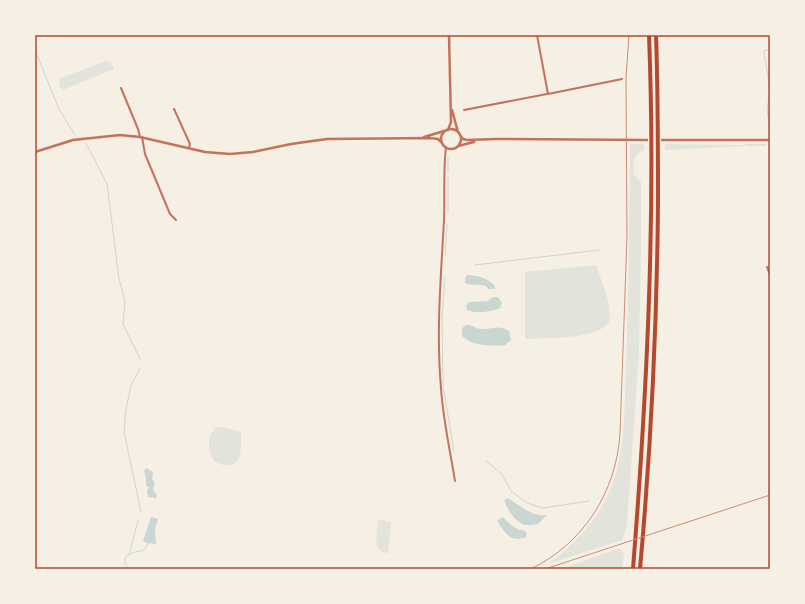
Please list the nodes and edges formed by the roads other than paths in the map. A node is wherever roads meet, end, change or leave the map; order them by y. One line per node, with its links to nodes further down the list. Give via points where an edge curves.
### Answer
1 (449, 35): 8 (street)
2 (537, 35): 7 (street)
3 (649, 35): 29 (highway, via 649,305 642,456)
4 (656, 35): 30 (highway, via 656,302)
5 (622, 79): 7 (street)
6 (121, 88): 14 (street)
7 (548, 94): 10 (street)
8 (450, 105): 11 (street, via 451,125); 13 (street)
9 (174, 109): 23 (street, via 190,144)
10 (464, 110)
11 (448, 130): 12 (street); 13 (street, via 455,130)
12 (444, 131): 15 (street); 20 (street)
13 (459, 134): 19 (street, via 464,140); 22 (street, via 460,142)
14 (141, 137): 23 (street); 24 (street, via 120,135 81,138); 25 (street, via 145,154 170,214)
15 (420, 138): 20 (street, via 435,138); 23 (street, via 327,139 235,154)
16 (647, 140): 19 (street)
17 (662, 140): 18 (street)
18 (770, 140)
19 (478, 141): 22 (street)
20 (441, 142): 21 (street)
21 (446, 147): 22 (street); 28 (street, via 439,319 440,363 444,417)
22 (456, 147)
23 (189, 149)
24 (35, 152)
25 (176, 220)
26 (767, 267): 27 (street)
27 (770, 275)
28 (455, 481)
29 (633, 569)
30 (640, 569)

